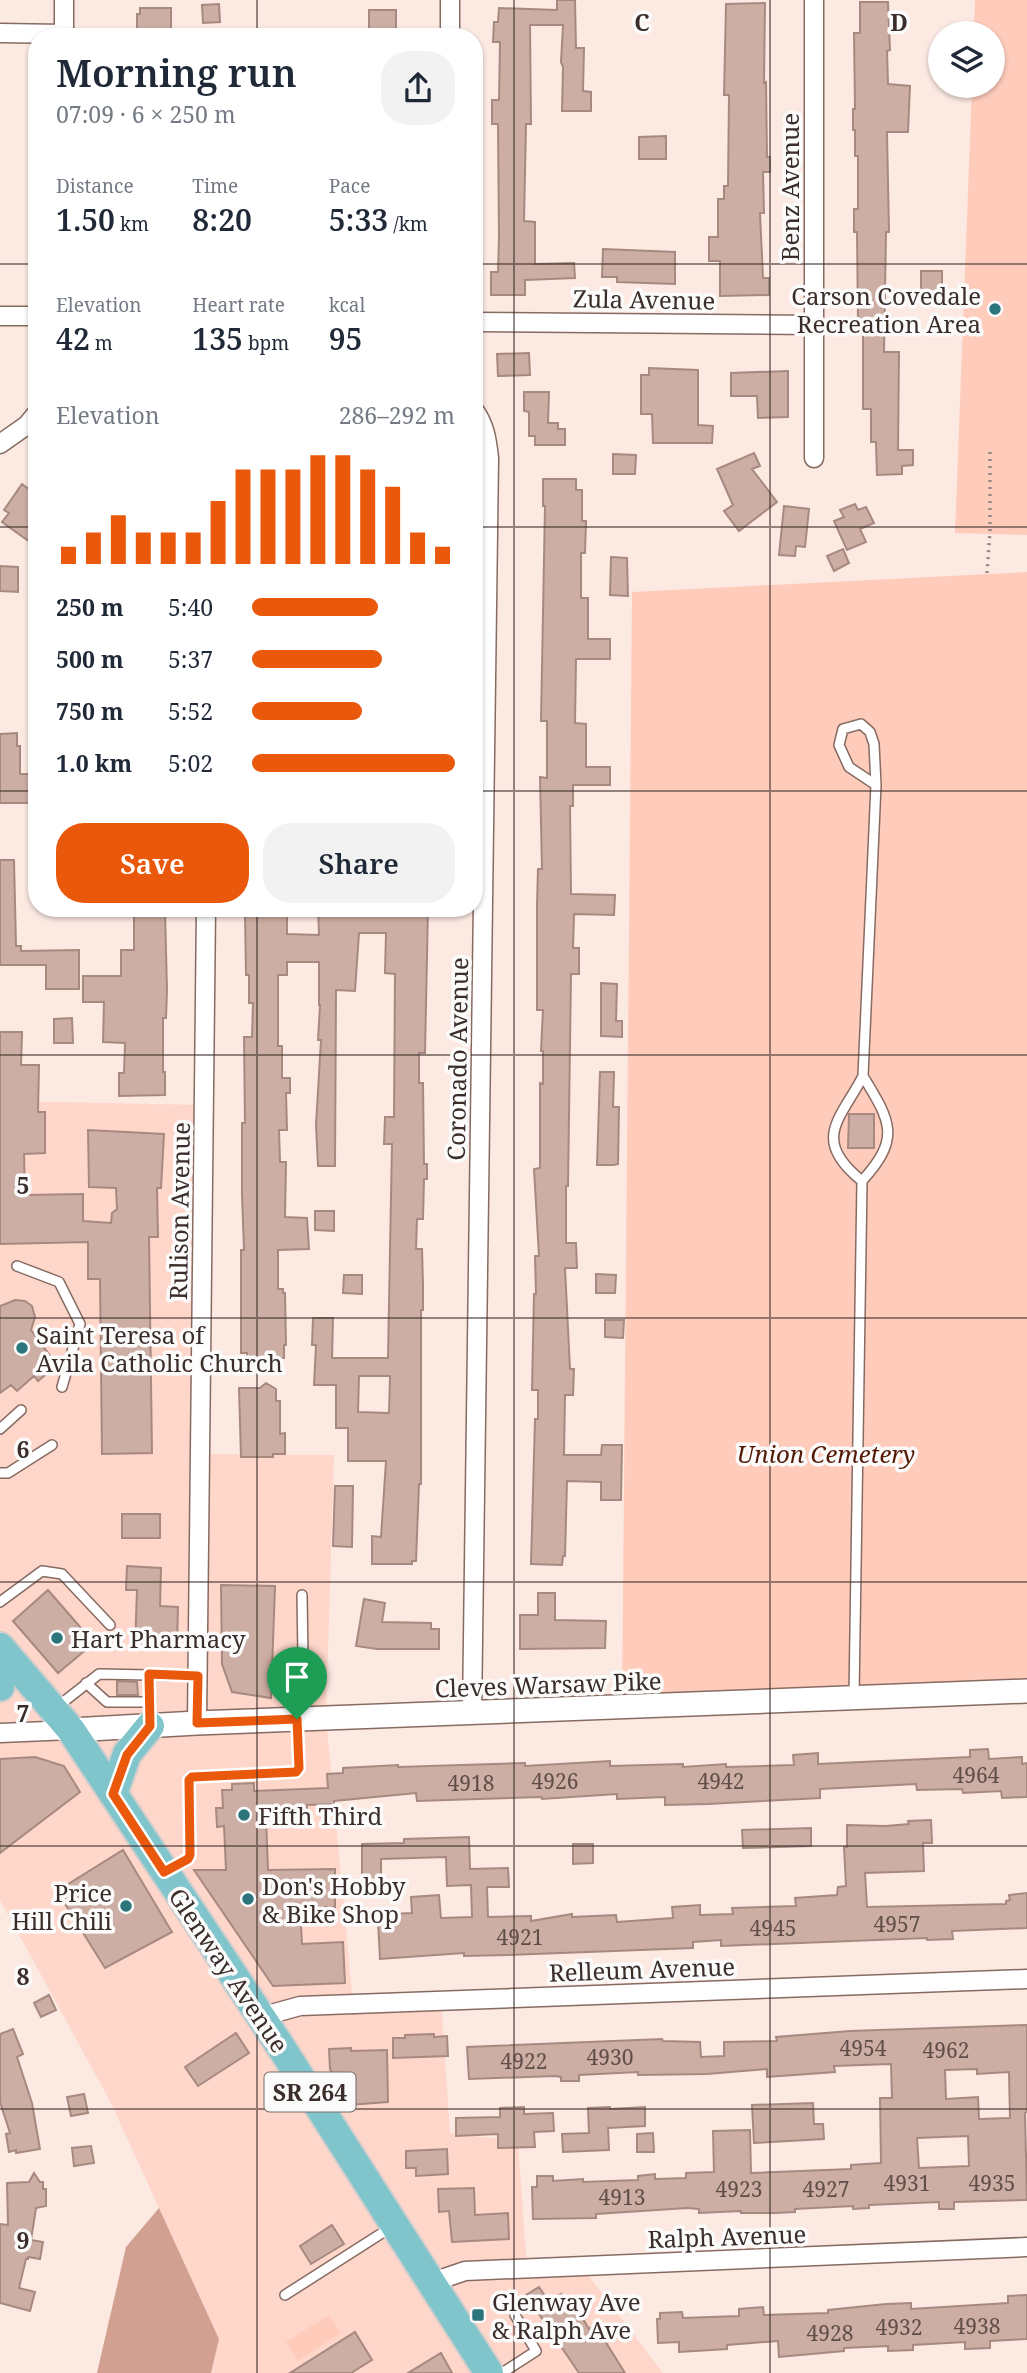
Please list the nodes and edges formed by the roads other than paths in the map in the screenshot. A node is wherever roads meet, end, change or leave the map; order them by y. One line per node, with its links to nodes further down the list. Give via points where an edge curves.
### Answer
1 (64, 0): 4 (street)
2 (450, 0): 5 (street)
3 (814, 0): 11 (street, Benz Avenue)
4 (64, 28)
5 (450, 28)
6 (0, 33): 7 (street)
7 (28, 34)
8 (0, 316): 9 (street)
9 (28, 316)
10 (483, 322): 11 (street, Zula Avenue)
11 (814, 325): 15 (street, Benz Avenue)
12 (28, 424): 14 (street)
13 (483, 424): 17 (street, Coronado Avenue, via 489,458)
14 (0, 444)
15 (814, 458)
16 (876, 785): 16 (lane, via 870,732 861,724 843,729 839,746 849,767); 20 (lane)
17 (483, 901)
18 (206, 917): 33 (street, Rulison Avenue)
19 (483, 917): 38 (street, Coronado Avenue)
20 (863, 1076): 21 (lane, via 883,1111 888,1139 877,1164); 21 (lane, via 833,1131 837,1154)
21 (862, 1181): 37 (lane)
22 (17, 1266): 23 (lane, via 59,1282 80,1324)
23 (61, 1387)
24 (21, 1410): 25 (lane)
25 (0, 1429)
26 (52, 1445): 27 (lane, via 8,1473)
27 (0, 1473)
28 (302, 1595): 40 (lane)
29 (0, 1602): 30 (lane, via 42,1571 62,1574)
30 (110, 1625)
31 (2, 1650): 35 (main road); 41 (main road, Glenway Avenue / SR 264)
32 (149, 1674): 33 (lane); 34 (lane, via 99,1674); 39 (lane)
33 (198, 1676): 42 (street, Rulison Avenue)
34 (86, 1683): 39 (lane, via 107,1702); 41 (lane)
35 (0, 1687)
36 (1027, 1691): 37 (street, Cleves Warsaw Pike)
37 (854, 1698): 38 (street, Cleves Warsaw Pike)
38 (472, 1713): 40 (street, Cleves Warsaw Pike)
39 (150, 1714): 41 (street, Cleves Warsaw Pike); 42 (street, Cleves Warsaw Pike); 44 (main road, via 127,1755)
40 (300, 1719): 42 (street, Cleves Warsaw Pike); 45 (lane, via 296,1772 189,1780 190,1855)
41 (62, 1720): 43 (street); 44 (main road, Glenway Avenue / SR 264)
42 (197, 1723)
43 (0, 1733)
44 (113, 1794): 45 (main road, Glenway Avenue / SR 264)
45 (164, 1872): 47 (main road, Glenway Avenue / SR 264)
46 (1027, 1979): 47 (street, Relleum Avenue, via 300,2006)
47 (260, 2017): 48 (main road, Glenway Avenue / SR 264)
48 (394, 2225): 50 (main road, Glenway Avenue / SR 264); 51 (lane)
49 (1027, 2247): 50 (street, Ralph Avenue, via 465,2271)
50 (430, 2283): 53 (main road, Glenway Avenue / SR 264)
51 (285, 2295)
52 (515, 2315): 54 (lane, via 536,2351)
53 (489, 2373)
54 (502, 2373)

